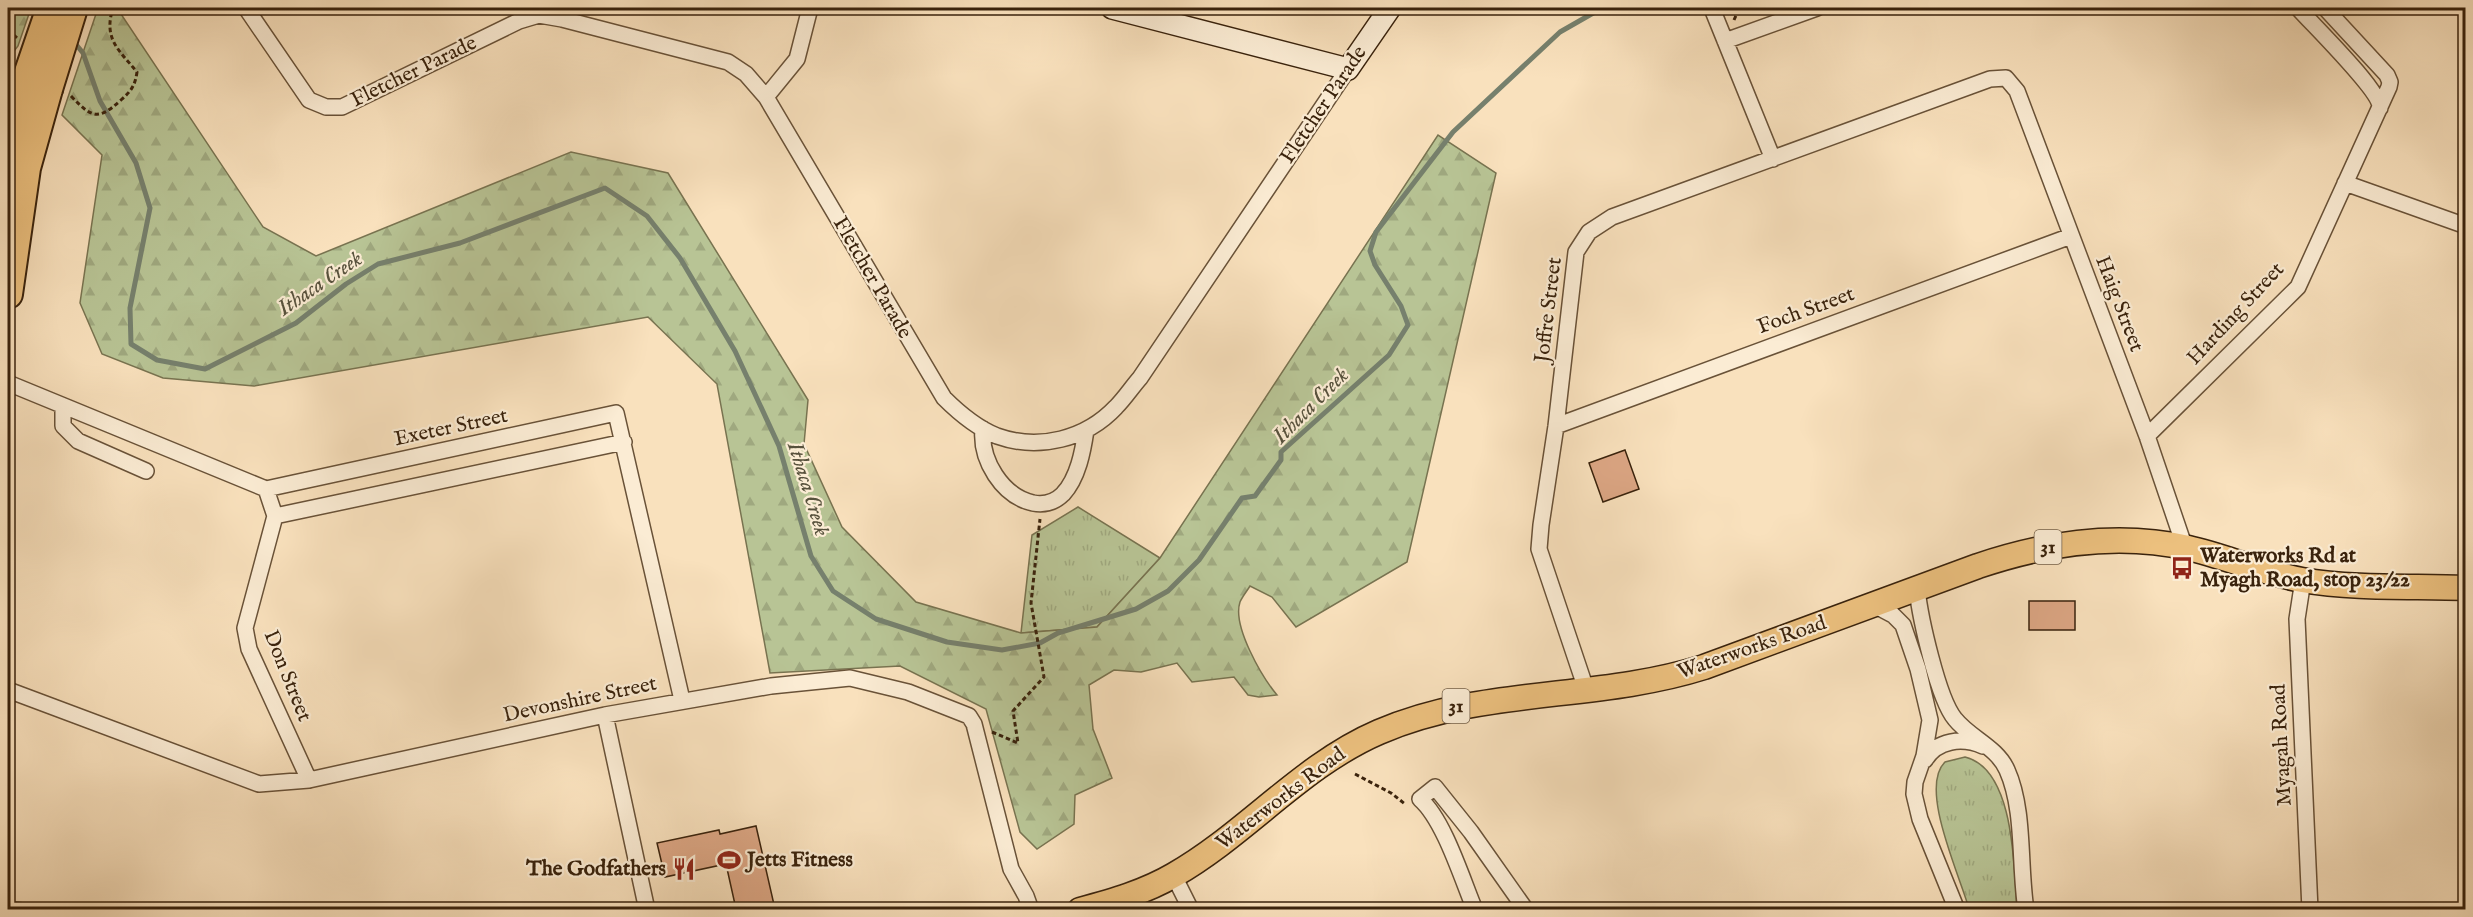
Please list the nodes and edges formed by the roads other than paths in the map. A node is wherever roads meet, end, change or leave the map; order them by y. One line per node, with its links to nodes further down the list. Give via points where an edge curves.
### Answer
1 (51, 8): 14 (highway, bridge)
2 (73, 8): 14 (highway, bridge)
3 (246, 8): 15 (street, Fletcher Parade, via 309,100 326,107 342,107 519,21 539,15 728,62 746,74)
4 (810, 8): 15 (street, via 797,59)
5 (1112, 8): 12 (street)
6 (1390, 8): 12 (street, Fletcher Parade)
7 (1817, 8): 11 (street)
8 (2298, 8): 16 (street, via 2369,85 2380,101)
9 (2325, 8): 16 (street, Harding Street, via 2387,75 2389,87)
10 (1713, 10): 11 (street)
11 (1725, 41): 18 (street)
12 (1348, 69): 27 (street, Fletcher Parade, via 1140,378 1115,408)
13 (2006, 78): 18 (street, Joffre Street, via 1990,79); 21 (street, Haig Street, via 2017,91)
14 (27, 83): 17 (highway); 22 (highway, via 26,168)
15 (766, 98): 26 (street, Fletcher Parade, via 944,398)
16 (2380, 108): 19 (street, Harding Street)
17 (8, 158)
18 (1773, 159): 25 (street, Joffre Street, via 1612,217 1589,232 1576,252)
19 (2345, 183): 20 (street); 28 (street, Harding Street, via 2298,287)
20 (2466, 226)
21 (2071, 236): 25 (street, Foch Street); 28 (street, Haig Street)
22 (8, 294)
23 (8, 383): 24 (street)
24 (63, 406): 30 (street, via 63,426 78,441); 31 (street)
25 (1556, 426): 40 (street, Joffre Street, via 1539,549)
26 (983, 429): 27 (street, Fletcher Parade, via 1014,441 1038,442 1063,440); 27 (street, via 982,442 997,478 1024,501 1042,504 1064,494 1082,454)
27 (1086, 430)
28 (2147, 436): 33 (street, Haig Street)
29 (624, 442): 31 (street, Exeter Street, via 616,414); 32 (street); 42 (street, Exeter Street)
30 (146, 471)
31 (266, 489): 32 (street)
32 (275, 516): 46 (street, Don Street, via 245,628 249,649)
33 (2185, 548): 34 (main road, Waterworks Road / 31); 36 (main road, Waterworks Road / 31, via 2126,541 2063,544 2002,558)
34 (2303, 580): 35 (main road, Waterworks Road / 31); 58 (street, Myagah Road, via 2297,619)
35 (2466, 588)
36 (1917, 589): 37 (main road, Waterworks Road / 31); 38 (street)
37 (1874, 605): 39 (street, via 1901,622); 40 (main road, Waterworks Road / 31, via 1685,673)
38 (1934, 665): 39 (street); 44 (street, via 1951,713)
39 (1918, 669): 45 (street, via 1930,720)
40 (1586, 689): 49 (main road, Waterworks Road / 31, via 1467,704 1417,716 1375,733 1319,768)
41 (8, 690): 46 (street, Devonshire Street, via 259,784)
42 (682, 700): 43 (street, Devonshire Street); 51 (street, Devonshire Street, via 850,678 908,692 969,716 1011,869)
43 (605, 716): 46 (street, Devonshire Street); 50 (street)
44 (1997, 756): 45 (street, via 1976,743 1948,742 1931,751); 57 (street, via 2008,772 2016,804)
45 (1920, 768): 56 (street, via 1914,785 1917,809)
46 (309, 780)
47 (1471, 832): 48 (street, via 1455,844); 48 (street, via 1435,788 1420,799 1440,827); 55 (street)
48 (1453, 858): 54 (street)
49 (1174, 876): 52 (main road, Waterworks Road / 31, via 1124,897); 53 (street)
50 (647, 909)
51 (1031, 909)
52 (1080, 909)
53 (1191, 909)
54 (1475, 909)
55 (1526, 909)
56 (1957, 909)
57 (2026, 909)
58 (2310, 909)

